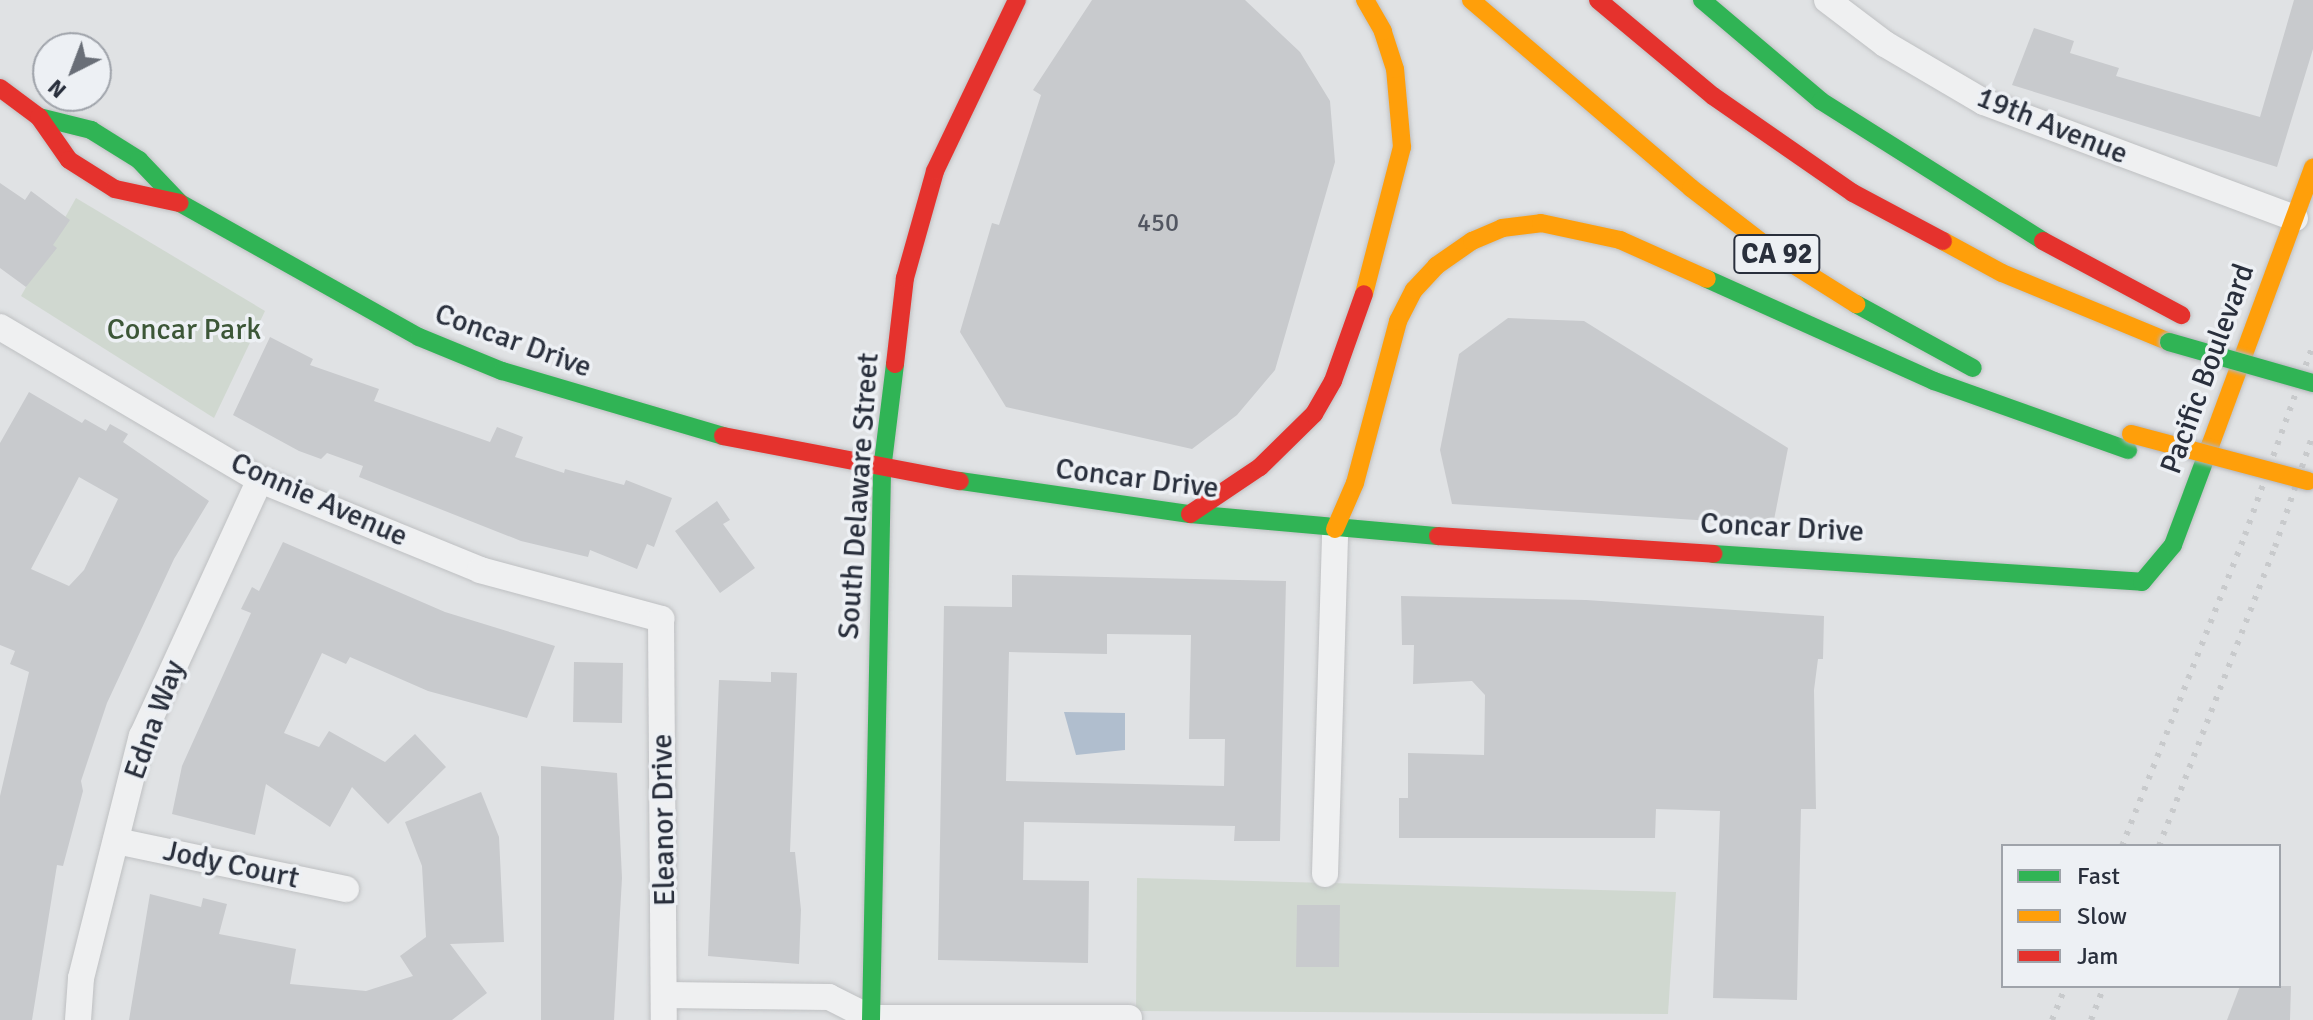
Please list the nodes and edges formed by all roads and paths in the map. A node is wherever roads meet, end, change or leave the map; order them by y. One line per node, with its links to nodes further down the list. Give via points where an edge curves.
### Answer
1 (1017, 0): 21 (main road, South Delaware Street, via 935,171 905,278)
2 (1365, 0): 12 (main road, via 1383,31 1402,109 1394,194)
3 (1471, 0): 16 (main road, CA 92, via 1679,179 1781,257 1879,319)
4 (1598, 0): 17 (main road, bridge, via 1713,96 1853,193 2002,273 2169,342)
5 (1702, 0): 13 (main road, via 1821,101 1877,139 2067,255)
6 (1827, 0): 11 (street, 19th Avenue, via 1885,44 1984,102)
7 (0, 88): 8 (main road, Concar Drive)
8 (39, 117): 10 (main road, Concar Drive, via 103,137 139,160); 10 (main road, Concar Drive, via 69,160 115,189)
9 (2313, 167): 11 (main road, Pacific Boulevard)
10 (180, 203): 21 (main road, Concar Drive, via 341,297 502,371 687,428)
11 (2295, 218): 27 (main road, Pacific Boulevard, via 2173,545)
12 (1362, 302): 19 (main road); 25 (main road, via 1333,381 1314,414 1260,467)
13 (2188, 318)
14 (2224, 332): 17 (main road)
15 (4, 340): 22 (street, Connie Avenue)
16 (1994, 378)
17 (2313, 381)
18 (2020, 390): 20 (main road)
19 (1343, 407)
20 (2130, 442): 23 (main road, bridge); 26 (main road, via 1934,381 1620,240 1541,223 1502,228 1472,241 1436,266 1414,290 1398,321 1355,483)
21 (882, 470): 25 (main road, Concar Drive); 34 (main road, South Delaware Street)
22 (260, 480): 28 (street, Connie Avenue, via 480,570); 29 (street, Edna Way, via 142,736)
23 (2310, 481)
24 (1331, 492): 26 (main road)
25 (1190, 514): 26 (main road, Concar Drive)
26 (1335, 529): 27 (main road, Concar Drive); 30 (street)
27 (2142, 582)
28 (661, 619): 32 (street, Eleanor Drive)
29 (116, 841): 31 (street, Jody Court); 35 (street, Edna Way, via 81,978)
30 (1325, 874)
31 (346, 889)
32 (664, 1008): 34 (street, via 829,997)
33 (1129, 1018): 34 (street)
34 (870, 1019)
35 (78, 1020)

